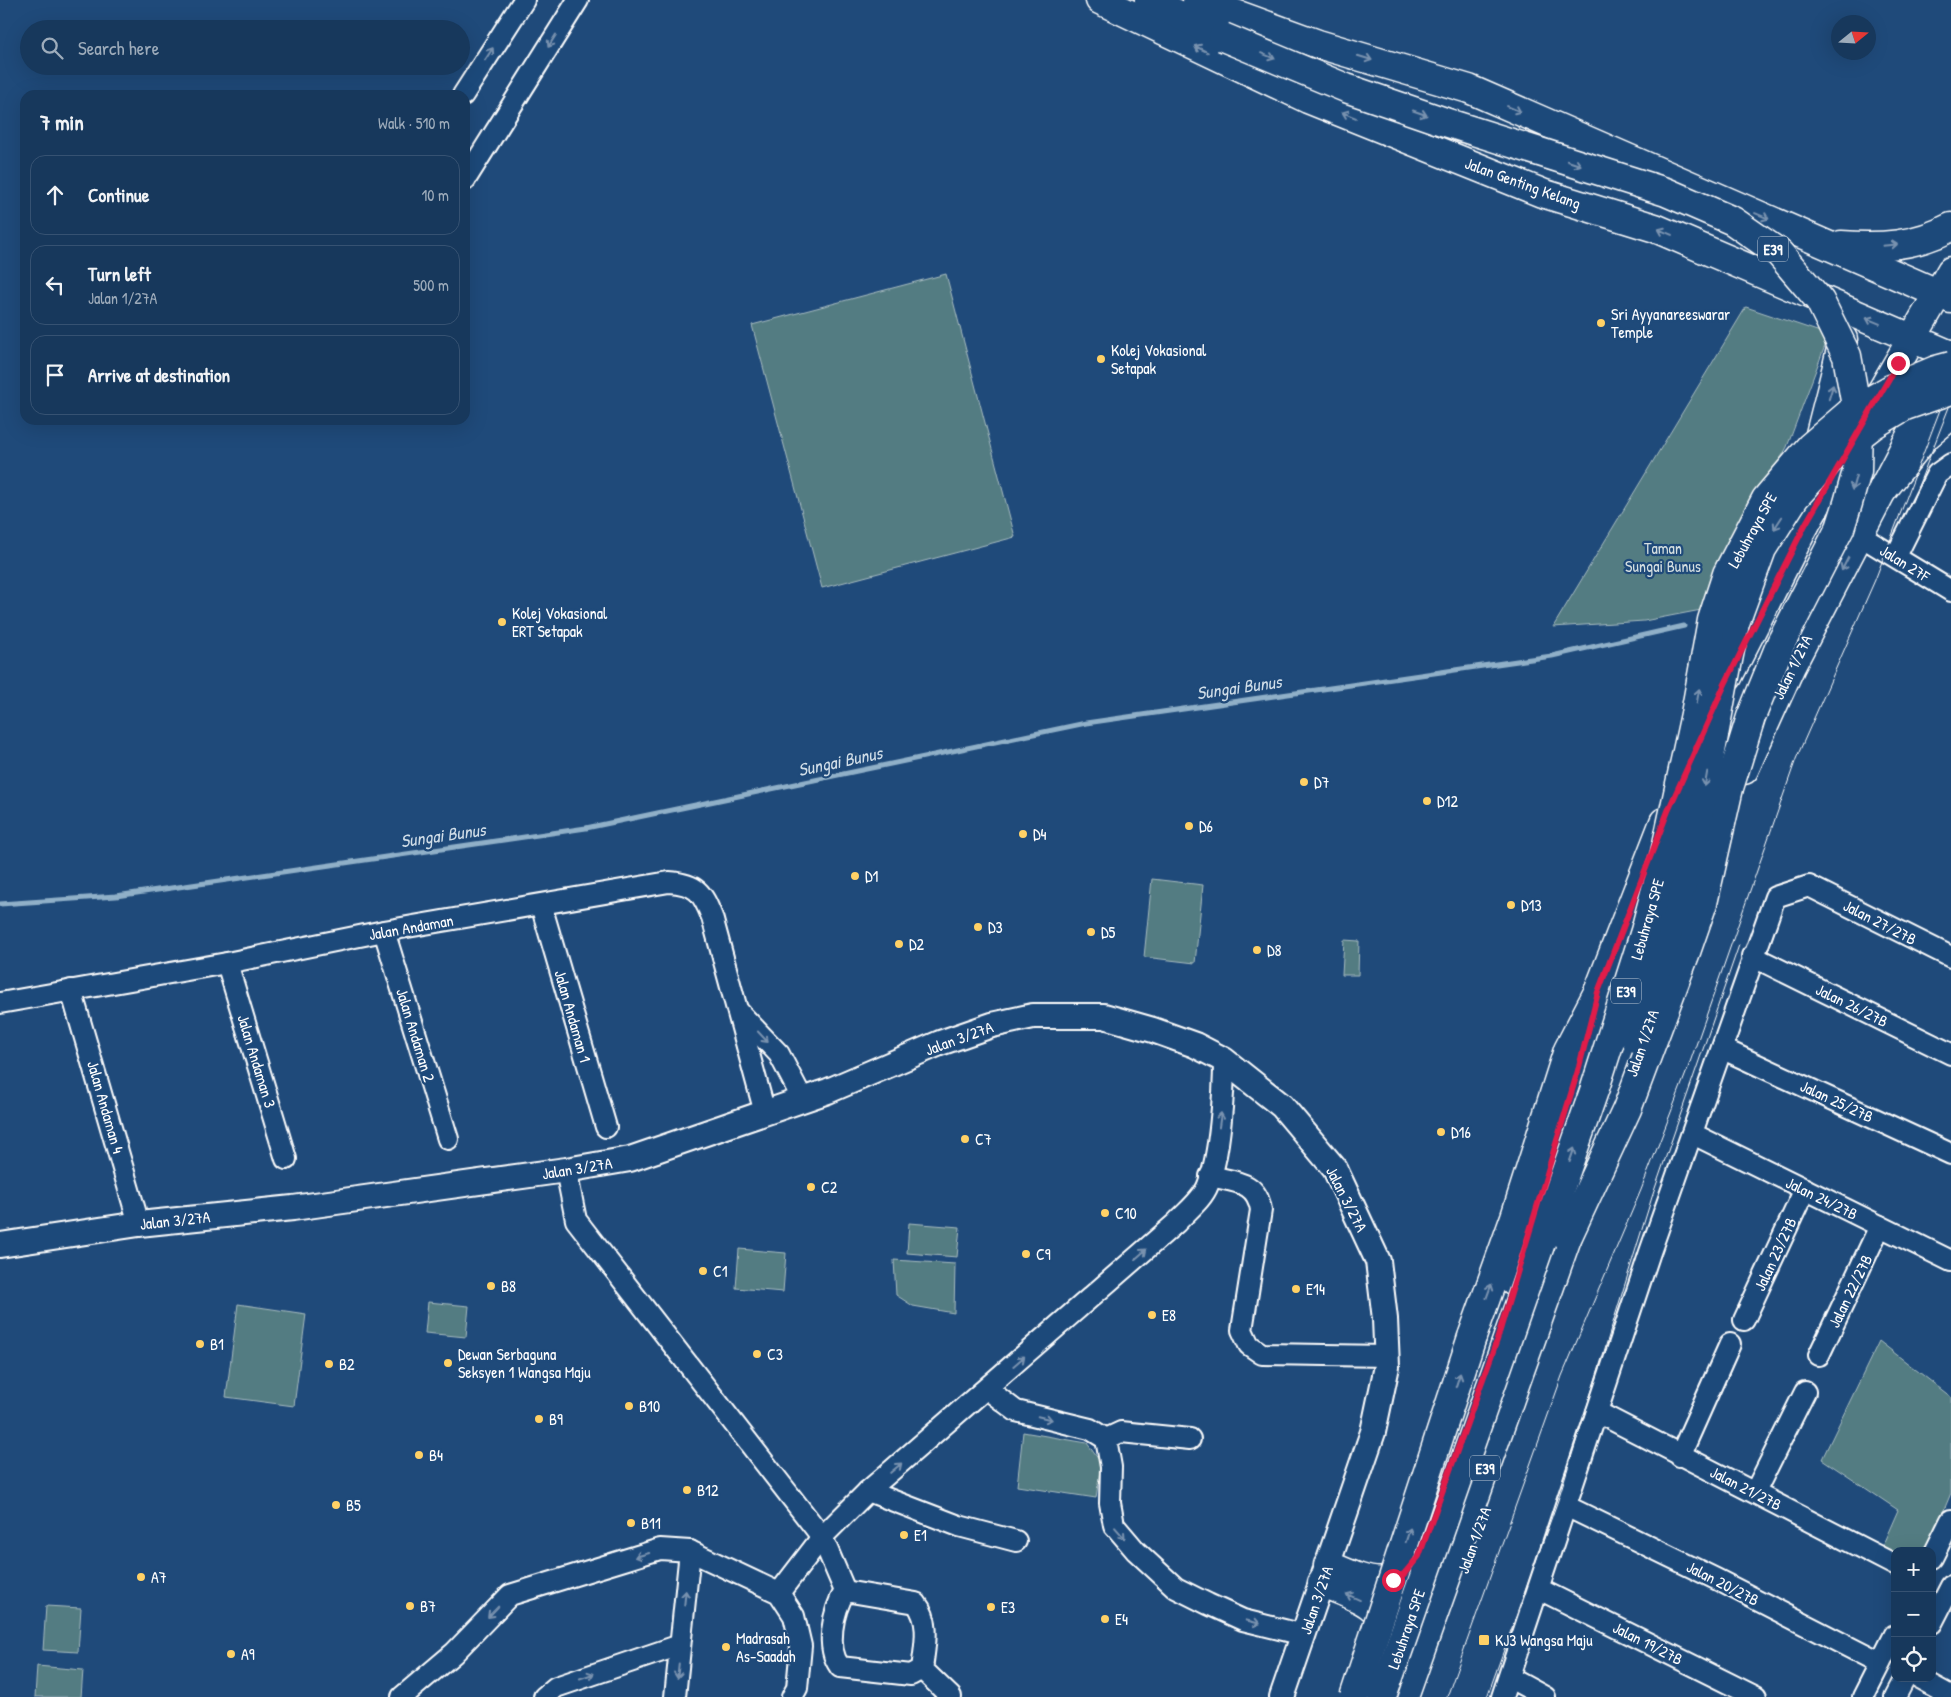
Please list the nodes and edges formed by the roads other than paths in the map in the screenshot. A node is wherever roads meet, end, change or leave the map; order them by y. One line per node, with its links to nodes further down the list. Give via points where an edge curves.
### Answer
1 (524, 0): 7 (street, one-way to 1)
2 (578, 0): 9 (street, one-way to 9)
3 (1100, 0): 8 (main road, Jalan Genting Kelang, one-way to 3, via 1269,81)
4 (1149, 0): 51 (main road, E39, one-way to 51, bridge, via 1223,37 1346,88 1666,192 1734,221 1779,253 1820,301 1847,356 1858,417 1857,471 1848,504 1840,528 1782,643 1751,717 1729,788 1703,903 1687,950 1627,1109)
5 (1197, 0): 6 (main road, one-way to 6, via 1318,44)
6 (1469, 89): 8 (main road, via 1489,115 1492,125 1490,136 1471,151); 11 (main road, one-way to 11)
7 (466, 90)
8 (1443, 153): 13 (main road, Jalan Genting Kelang, one-way to 8, via 1655,228 1542,193)
9 (470, 172)
10 (1951, 227): 11 (main road, one-way to 10, via 1889,246 1922,240)
11 (1824, 244): 12 (main road)
12 (1946, 288): 14 (main road)
13 (1833, 304): 14 (main road, Jalan Genting Kelang, one-way to 13); 23 (main road, one-way to 13, via 1806,495 1818,433 1837,373 1844,334)
14 (1913, 338): 15 (main road, Jalan Genting Kelang); 18 (main road)
15 (1951, 356): 19 (main road, Jalan 1/27A)
16 (1951, 366): 98 (main road, Lebuhraya SPE / E39, one-way to 16, bridge, via 1595,1088 1645,931 1693,724 1712,620 1727,574 1766,499 1810,447 1852,411 1890,389)
17 (1951, 390): 51 (main road, Lebuhraya SPE / E39, one-way to 51, bridge, via 1904,406 1833,456 1795,497 1762,549 1735,623 1685,875 1640,1026)
18 (1880, 393): 19 (main road, via 1899,382 1913,384 1920,391); 23 (main road)
19 (1923, 411): 22 (main road, Jalan 1/27A)
20 (1951, 415): 22 (main road, via 1926,436)
21 (1946, 473): 25 (street)
22 (1882, 491): 24 (main road, Jalan 1/27A)
23 (1805, 525): 33 (main road, via 1725,684 1668,811)
24 (1859, 535): 25 (street, Jalan 27F); 100 (main road, Jalan 1/27A, one-way to 100, via 1791,666 1733,796 1634,1066 1484,1512)
25 (1896, 556): 26 (street, Jalan 27F)
26 (1951, 591)
27 (541, 905): 28 (street, Jalan Andaman); 35 (street, Jalan Andaman, via 669,882 687,883 703,895 712,917); 41 (street, Jalan Andaman 1)
28 (384, 931): 31 (street, Jalan Andaman); 43 (street, Jalan Andaman 2)
29 (1752, 956): 30 (street, Jalan 27/27B, via 1775,897 1809,886); 36 (street); 37 (street, Jalan 26/27B)
30 (1951, 957)
31 (228, 963): 32 (street, Jalan Andaman); 45 (street, Jalan Andaman 3)
32 (71, 990): 34 (street, Jalan Andaman); 49 (street, Jalan Andaman 4)
33 (1598, 992): 72 (main road, via 1579,1067 1497,1340); 96 (main road, one-way to 33, bridge, via 1568,1050)
34 (0, 1004)
35 (735, 1008): 39 (street, Jalan Andaman, one-way to 39, via 778,1054); 40 (street, Jalan Andaman)
36 (1723, 1049): 42 (street); 44 (street, Jalan 25/27B)
37 (1951, 1054)
38 (1224, 1060): 39 (street, Jalan 3/27A, via 1194,1045 1104,1016 1033,1016 992,1024); 47 (street, one-way to 38, via 1224,1090); 57 (street, Jalan 3/27A, via 1282,1106 1335,1169 1378,1261)
39 (803, 1100): 40 (street, Jalan 3/27A)
40 (765, 1113): 46 (street, Jalan 3/27A, via 630,1159)
41 (606, 1128)
42 (1693, 1134): 48 (street, Jalan 24/27B); 60 (street)
43 (448, 1139)
44 (1951, 1154)
45 (286, 1159)
46 (566, 1170): 49 (street, Jalan 3/27A, via 293,1208); 68 (street, via 576,1220)
47 (1210, 1176): 57 (street, via 1247,1185 1259,1196 1261,1210 1242,1330 1249,1345 1262,1354); 58 (street, one-way to 47, via 1176,1224 1208,1187)
48 (1805, 1189): 50 (street, Jalan 24/27B); 54 (street, Jalan 23/27B)
49 (139, 1224): 52 (street, Jalan 3/27A)
50 (1880, 1226): 53 (street, Jalan 24/27B); 56 (street, Jalan 22/27B)
51 (1567, 1238): 99 (main road, Lebuhraya SPE / E39)
52 (0, 1246)
53 (1951, 1261)
54 (1744, 1320)
55 (1730, 1344): 63 (street)
56 (1819, 1355)
57 (1387, 1356): 74 (street, Jalan 3/27A, via 1373,1432)
58 (987, 1389): 61 (street, one-way to 61, via 1016,1411 1090,1429); 64 (street, one-way to 58)
59 (1805, 1392): 65 (street)
60 (1597, 1412): 63 (street, Jalan 21/27B); 66 (street)
61 (1106, 1439): 62 (street, via 1121,1432); 80 (street, one-way to 80, via 1114,1525 1136,1551 1176,1588 1243,1620)
62 (1190, 1439)
63 (1680, 1456): 65 (street, Jalan 21/27B)
64 (868, 1492): 68 (street); 69 (street, via 959,1526)
65 (1755, 1492): 73 (street, Jalan 21/27B)
66 (1566, 1506): 76 (street); 84 (street, Jalan 20/27B)
67 (1951, 1520): 70 (street)
68 (822, 1536): 77 (street); 78 (street)
69 (1016, 1541)
70 (1936, 1550)
71 (690, 1551): 78 (street); 82 (street, one-way to 71); 90 (street, one-way to 90, via 660,1550 510,1594 454,1653)
72 (1419, 1556): 74 (main road, via 1404,1574 1393,1580 1373,1582); 83 (main road)
73 (1891, 1563)
74 (1325, 1574): 80 (street, Jalan 3/27A); 83 (main road, one-way to 74, via 1384,1619)
75 (1950, 1588): 79 (street)
76 (1540, 1589): 86 (street); 103 (street, Jalan 19/27B)
77 (845, 1592): 85 (street, via 916,1603 924,1613 926,1632); 85 (street, via 837,1604 832,1640 834,1658 840,1667 911,1675)
78 (779, 1593): 93 (street, via 794,1616 800,1646 797,1688)
79 (1936, 1615)
80 (1304, 1635): 95 (street, Jalan 3/27A)
81 (1893, 1637): 84 (street)
82 (680, 1645): 91 (street, one-way to 82, via 556,1687); 92 (street, one-way to 92)
83 (1389, 1646): 97 (main road)
84 (1880, 1663): 104 (street)
85 (922, 1669): 94 (street)
86 (1510, 1678): 101 (street); 102 (street)
87 (1903, 1682): 105 (street)
88 (1925, 1682): 89 (street)
89 (1951, 1696)
90 (402, 1697)
91 (544, 1697)
92 (675, 1697)
93 (792, 1697)
94 (951, 1697)
95 (1282, 1697)
96 (1354, 1697)
97 (1371, 1697)
98 (1382, 1697)
99 (1404, 1697)
100 (1417, 1697)
101 (1502, 1697)
102 (1545, 1697)
103 (1756, 1697)
104 (1863, 1697)
105 (1895, 1697)

